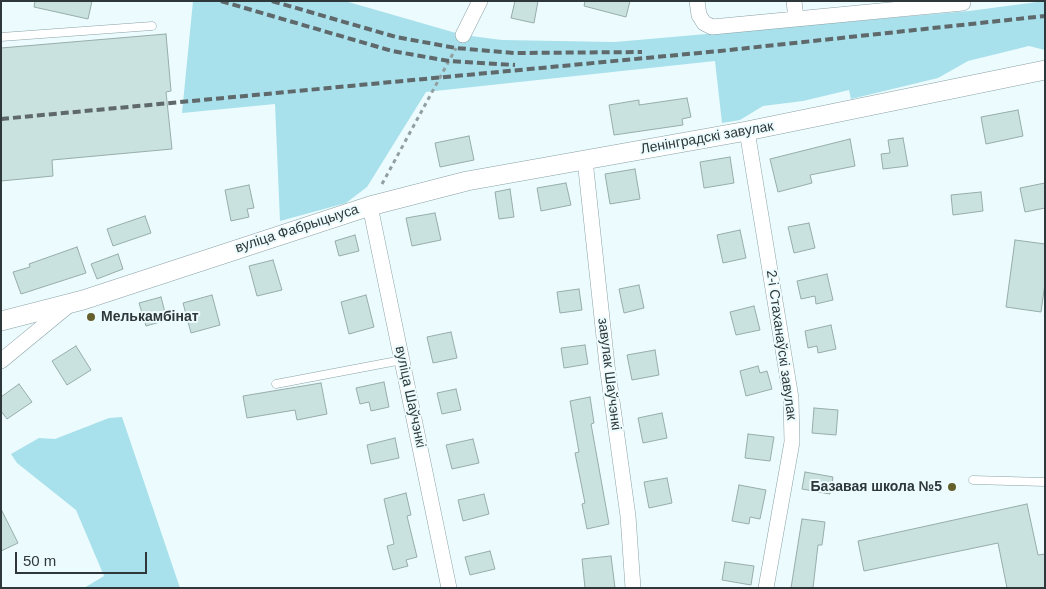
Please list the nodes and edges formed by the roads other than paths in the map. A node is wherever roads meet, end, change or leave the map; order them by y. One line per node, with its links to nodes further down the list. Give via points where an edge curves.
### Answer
1 (480, 1): 7 (street)
2 (697, 1): 5 (street, via 699,15 712,27)
3 (794, 1): 5 (street)
4 (963, 3): 5 (street)
5 (796, 19)
6 (152, 26): 8 (lane)
7 (463, 34)
8 (1, 37)
9 (1045, 70): 10 (street, Ленінградскі завулак)
10 (747, 131): 11 (street, Ленінградскі завулак); 22 (street, 2-і Стаханаўскі завулак, via 791,398 792,442)
11 (585, 160): 12 (street, Ленінградскі завулак, via 467,181); 21 (street, завулак Шаўчэнкі, via 606,365 628,516)
12 (370, 206): 13 (street, вуліца Фабрыцыуса); 15 (street, вуліца Шаўчэнкі)
13 (70, 304): 14 (street, вуліца Фабрыцыуса); 16 (street)
14 (1, 321)
15 (402, 360): 17 (lane); 20 (street, вуліца Шаўчэнкі)
16 (1, 361)
17 (276, 384)
18 (973, 480): 19 (lane)
19 (1045, 482)
20 (449, 588)
21 (633, 588)
22 (766, 588)

